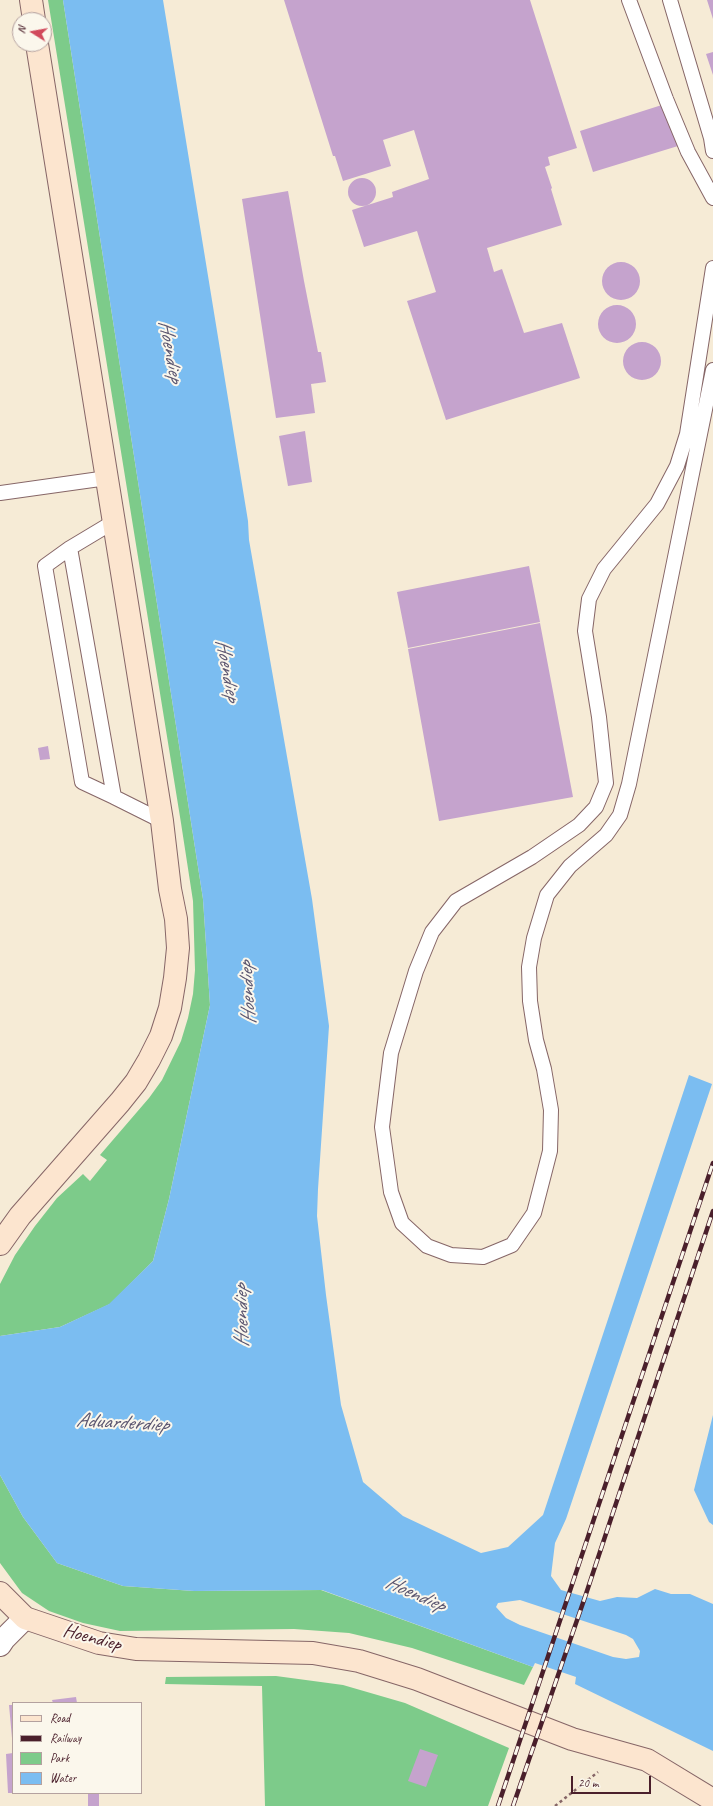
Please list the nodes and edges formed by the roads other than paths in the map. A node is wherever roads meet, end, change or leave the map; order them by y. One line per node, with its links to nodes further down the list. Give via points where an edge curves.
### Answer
1 (31, 0): 4 (main road)
2 (629, 0): 7 (lane, via 674,119 688,152)
3 (670, 0): 6 (lane)
4 (33, 12)
5 (38, 52): 10 (main road)
6 (713, 151)
7 (713, 198)
8 (713, 268): 9 (lane, via 687,434 677,466 656,504 604,569 589,599 585,631 599,717 606,783 596,807 579,825 456,901 432,932 416,971 391,1053 382,1127 390,1192 402,1222 427,1246 451,1256 483,1257 512,1245 534,1213 550,1151 551,1110 530,1001 529,967 534,938 546,895 570,866 606,835 620,814 629,784)
9 (713, 370)
10 (107, 478): 11 (lane); 12 (main road)
11 (0, 493)
12 (114, 520): 13 (lane); 15 (main road)
13 (70, 548): 14 (lane); 14 (lane, via 45,566 82,782)
14 (114, 797): 15 (lane)
15 (162, 821): 16 (main road, via 178,948 176,978 161,1036 136,1082 20,1216)
16 (0, 1244)
17 (0, 1593): 18 (main road, Hoendiep)
18 (25, 1618): 19 (street); 20 (main road, Hoendiep, via 99,1643 136,1649 313,1653 359,1661 417,1679 572,1739 647,1760)
19 (0, 1645)
20 (713, 1800)

